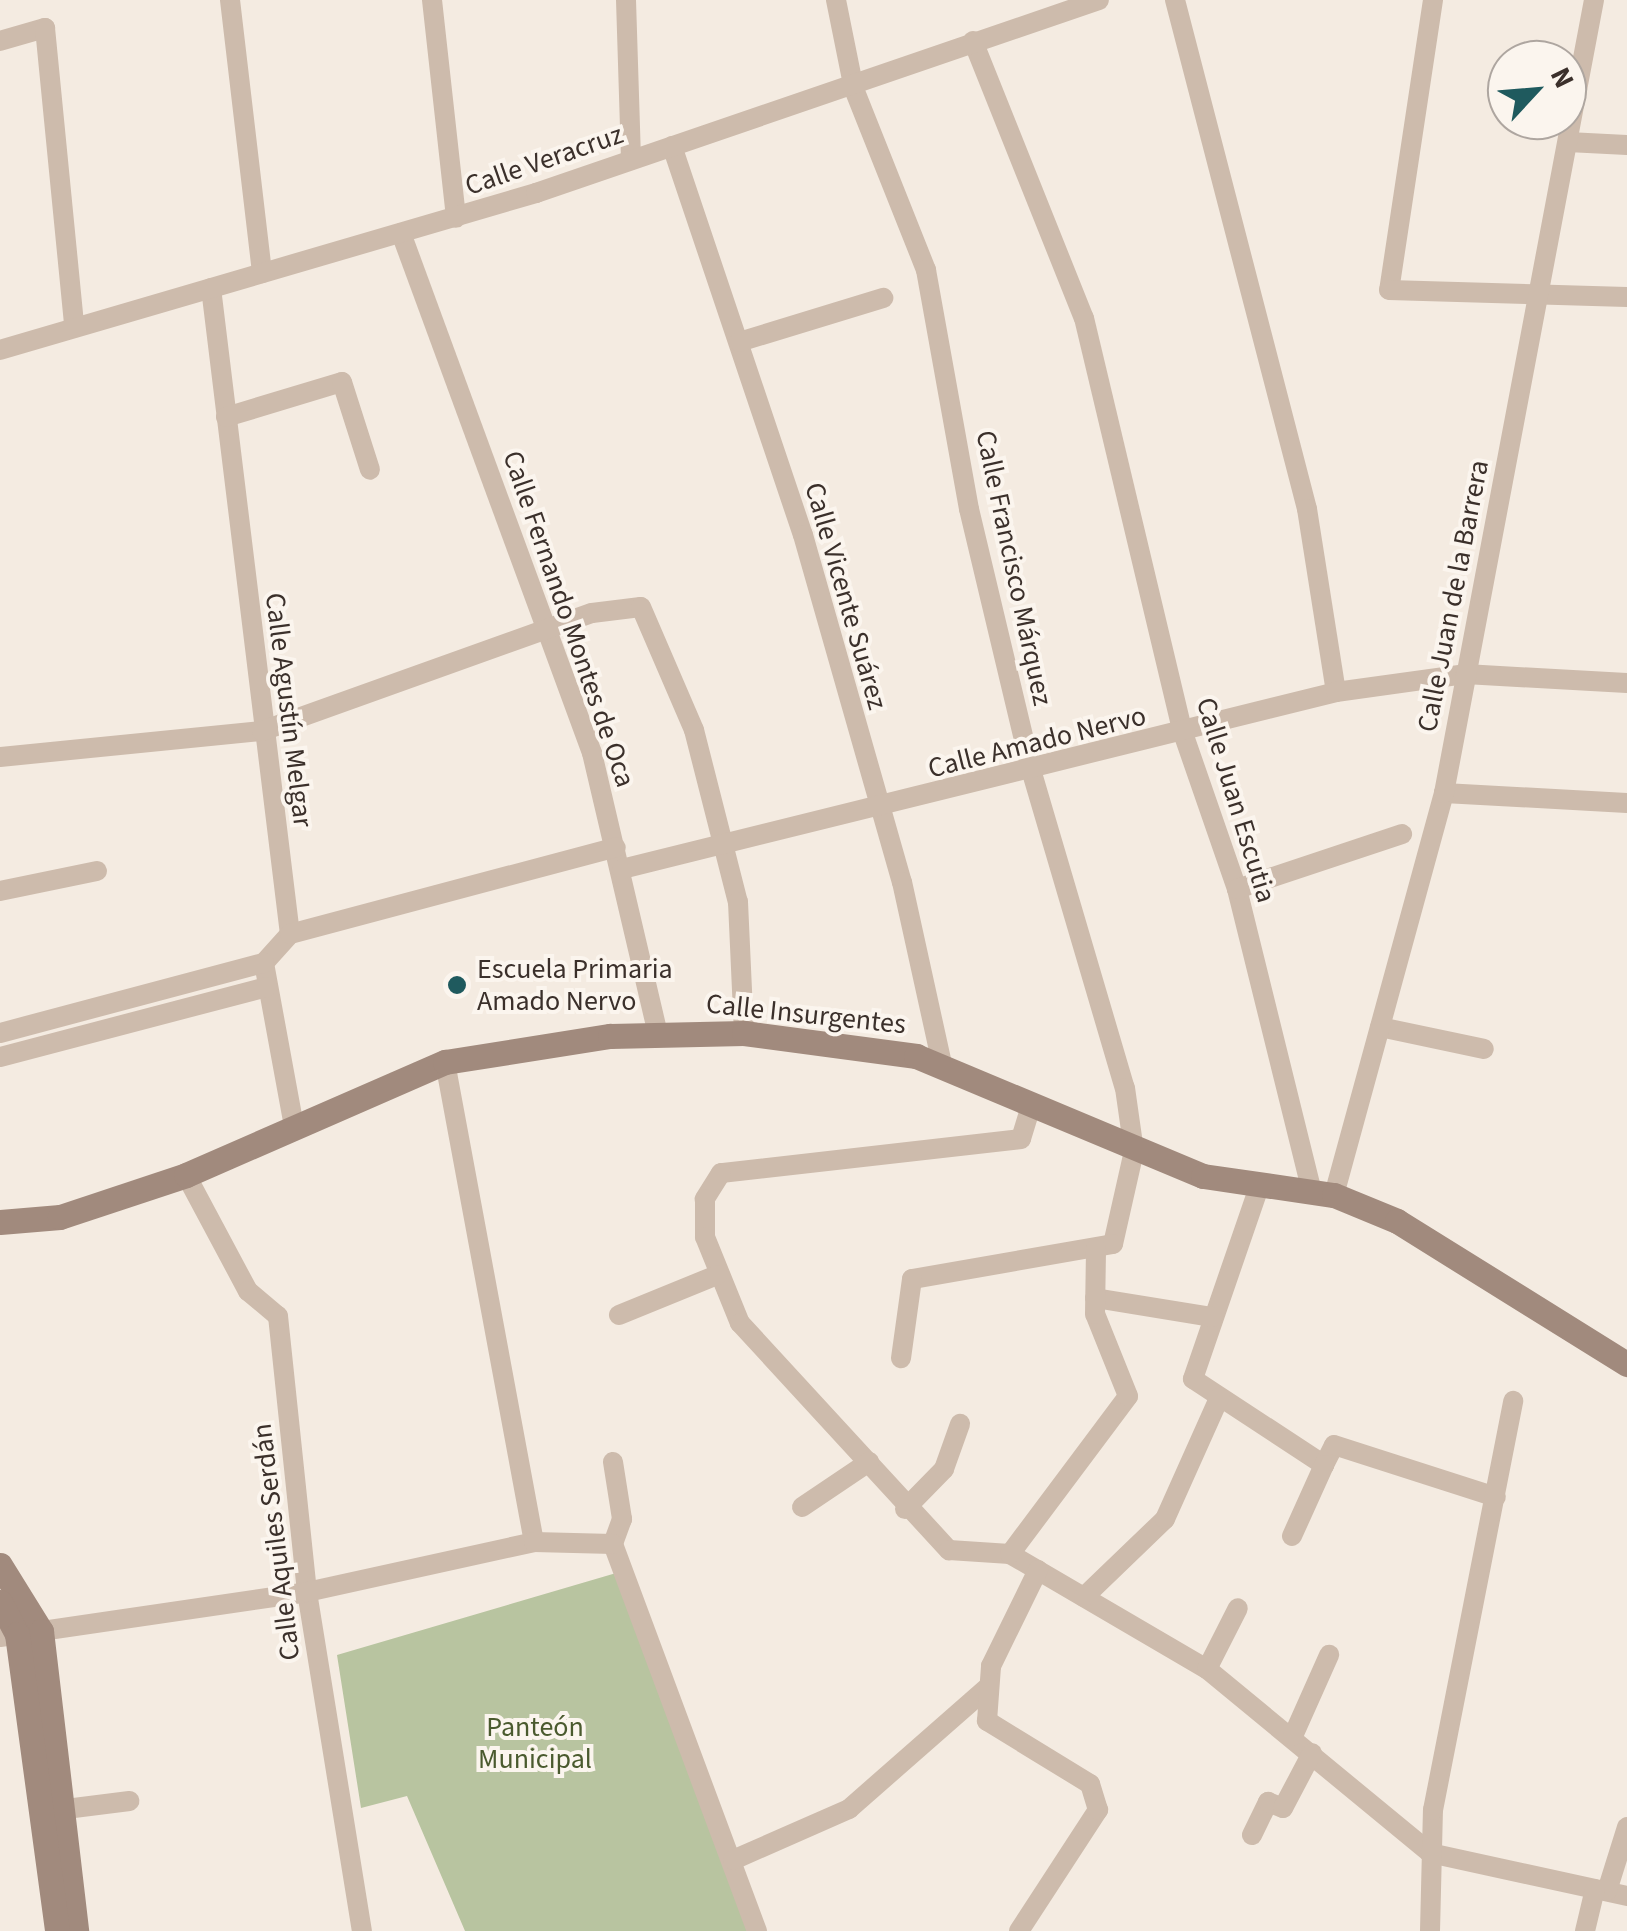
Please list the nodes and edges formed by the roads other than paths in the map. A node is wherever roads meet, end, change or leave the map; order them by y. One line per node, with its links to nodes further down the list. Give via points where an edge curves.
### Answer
1 (230, 0): 18 (street)
2 (432, 0): 16 (street)
3 (626, 0): 15 (street)
4 (836, 0): 11 (street, Calle Francisco Márquez)
5 (1099, 0): 10 (street, Calle Veracruz)
6 (1175, 0): 31 (street, via 1308,509)
7 (1433, 0): 20 (street, via 1389,290)
8 (1594, 0): 12 (street, Calle Juan de la Barrera)
9 (0, 41): 23 (street, via 45,28)
10 (973, 42): 11 (street, Calle Veracruz); 33 (street, Calle Juan Escutia, via 1078,300)
11 (854, 89): 14 (street, Calle Veracruz); 35 (street, Calle Francisco Márquez, via 926,270 969,509)
12 (1568, 142): 13 (street); 20 (street, Calle Juan de la Barrera)
13 (1627, 145)
14 (672, 146): 15 (street, Calle Veracruz); 24 (street, Calle Vicente Suárez)
15 (631, 160): 16 (street, Calle Veracruz)
16 (456, 218): 17 (street, Calle Veracruz)
17 (402, 234): 18 (street, Calle Veracruz); 28 (street, Calle Fernando Montes de Oca)
18 (262, 272): 19 (street, Calle Veracruz)
19 (211, 288): 23 (street, Calle Veracruz); 26 (street, Calle Agustín Melgar)
20 (1540, 289): 21 (street); 29 (street, Calle Juan de la Barrera)
21 (1627, 297)
22 (883, 298): 24 (street)
23 (74, 326): 25 (street, Calle Veracruz)
24 (739, 342): 38 (street, Calle Vicente Suárez)
25 (0, 350)
26 (226, 417): 27 (street, via 342,382); 32 (street, Calle Agustín Melgar)
27 (370, 470)
28 (548, 629): 32 (street); 40 (street, Calle Fernando Montes de Oca); 41 (street, via 641,608 694,730)
29 (1465, 674): 30 (street, Calle Amado Nervo); 31 (street, Calle Amado Nervo); 36 (street, Calle Juan de la Barrera)
30 (1627, 683)
31 (1336, 692): 33 (street, Calle Amado Nervo)
32 (262, 730): 34 (street); 46 (street, Calle Agustín Melgar)
33 (1183, 733): 35 (street, Calle Amado Nervo); 44 (street, Calle Juan Escutia)
34 (0, 757)
35 (1032, 773): 38 (street, Calle Amado Nervo); 60 (street, Calle Francisco Márquez, via 1125,1088)
36 (1444, 793): 37 (street); 50 (street, Calle Juan de la Barrera)
37 (1627, 802)
38 (877, 809): 41 (street, Calle Amado Nervo); 57 (street, Calle Vicente Suárez)
39 (1402, 834): 44 (street)
40 (616, 848): 42 (street, Calle Fernando Montes de Oca); 46 (street)
41 (723, 851): 42 (street, Calle Amado Nervo); 53 (street, via 738,902)
42 (622, 869): 51 (street, Calle Fernando Montes de Oca)
43 (97, 871): 45 (street)
44 (1238, 889): 63 (street, Calle Juan Escutia)
45 (0, 890)
46 (290, 934): 47 (street)
47 (264, 964): 48 (street); 49 (street)
48 (267, 987): 49 (street); 59 (street)
49 (88, 1024): 52 (street); 55 (street)
50 (1380, 1027): 54 (street); 63 (street, Calle Juan de la Barrera)
51 (657, 1031): 53 (main road, Calle Insurgentes); 56 (main road, Calle Insurgentes)
52 (0, 1033)
53 (744, 1033): 57 (main road, Calle Insurgentes)
54 (1484, 1049)
55 (0, 1057)
56 (446, 1062): 59 (main road, Calle Insurgentes); 82 (street)
57 (943, 1068): 58 (main road, Calle Insurgentes)
58 (1031, 1106): 60 (main road, Calle Insurgentes); 66 (street, via 1022,1139 720,1173 706,1199)
59 (294, 1126): 61 (main road, Calle Insurgentes)
60 (1134, 1151): 62 (main road, Calle Insurgentes); 65 (street, via 1113,1244)
61 (186, 1176): 64 (main road, Calle Insurgentes, via 60,1217); 87 (street, Calle Aquiles Serdán, via 248,1292 278,1316)
62 (1259, 1187): 63 (main road, Calle Insurgentes); 69 (street)
63 (1323, 1194): 71 (main road, Calle Insurgentes, via 1397,1220)
64 (0, 1222)
65 (1096, 1248): 67 (street); 70 (street, via 912,1279)
66 (716, 1275): 68 (street); 76 (street, via 740,1323)
67 (1095, 1298): 69 (street); 84 (street, via 1128,1396)
68 (618, 1315)
69 (1212, 1317): 72 (street, via 1192,1379)
70 (901, 1358)
71 (1627, 1364)
72 (1219, 1398): 77 (street); 88 (street, via 1166,1519)
73 (1513, 1400): 78 (street)
74 (960, 1424): 80 (street, via 944,1469)
75 (613, 1462): 83 (street, via 622,1519)
76 (869, 1462): 79 (street); 80 (street)
77 (1324, 1466): 78 (street, via 1334,1445); 81 (street)
78 (1496, 1497): 101 (street)
79 (802, 1507)
80 (905, 1509): 84 (street, via 949,1550)
81 (1292, 1536)
82 (534, 1542): 83 (street); 87 (street)
83 (613, 1544): 102 (street)
84 (1010, 1554): 86 (street)
85 (0, 1565): 91 (main road)
86 (1038, 1570): 88 (street); 94 (street, via 1002,1636)
87 (307, 1592): 91 (street); 106 (street, Calle Aquiles Serdán)
88 (1084, 1597): 93 (street)
89 (0, 1602): 91 (main road)
90 (1238, 1608): 93 (street)
91 (20, 1634): 98 (main road); 104 (main road)
92 (1329, 1655): 95 (street)
93 (1207, 1670): 95 (street)
94 (988, 1686): 102 (street, via 836,1817); 108 (street, via 986,1721 1098,1793 1098,1810)
95 (1293, 1736): 96 (street)
96 (1312, 1752): 100 (street, via 1283,1808 1268,1802); 101 (street)
97 (129, 1801): 98 (street)
98 (58, 1810): 105 (main road)
99 (1627, 1827): 103 (street)
100 (1252, 1835)
101 (1430, 1853): 103 (street); 109 (street)
102 (734, 1860): 107 (street)
103 (1610, 1892): 110 (street)
104 (57, 1931)
105 (76, 1931)
106 (362, 1931)
107 (757, 1931)
108 (1019, 1931)
109 (1430, 1931)
110 (1584, 1931)

